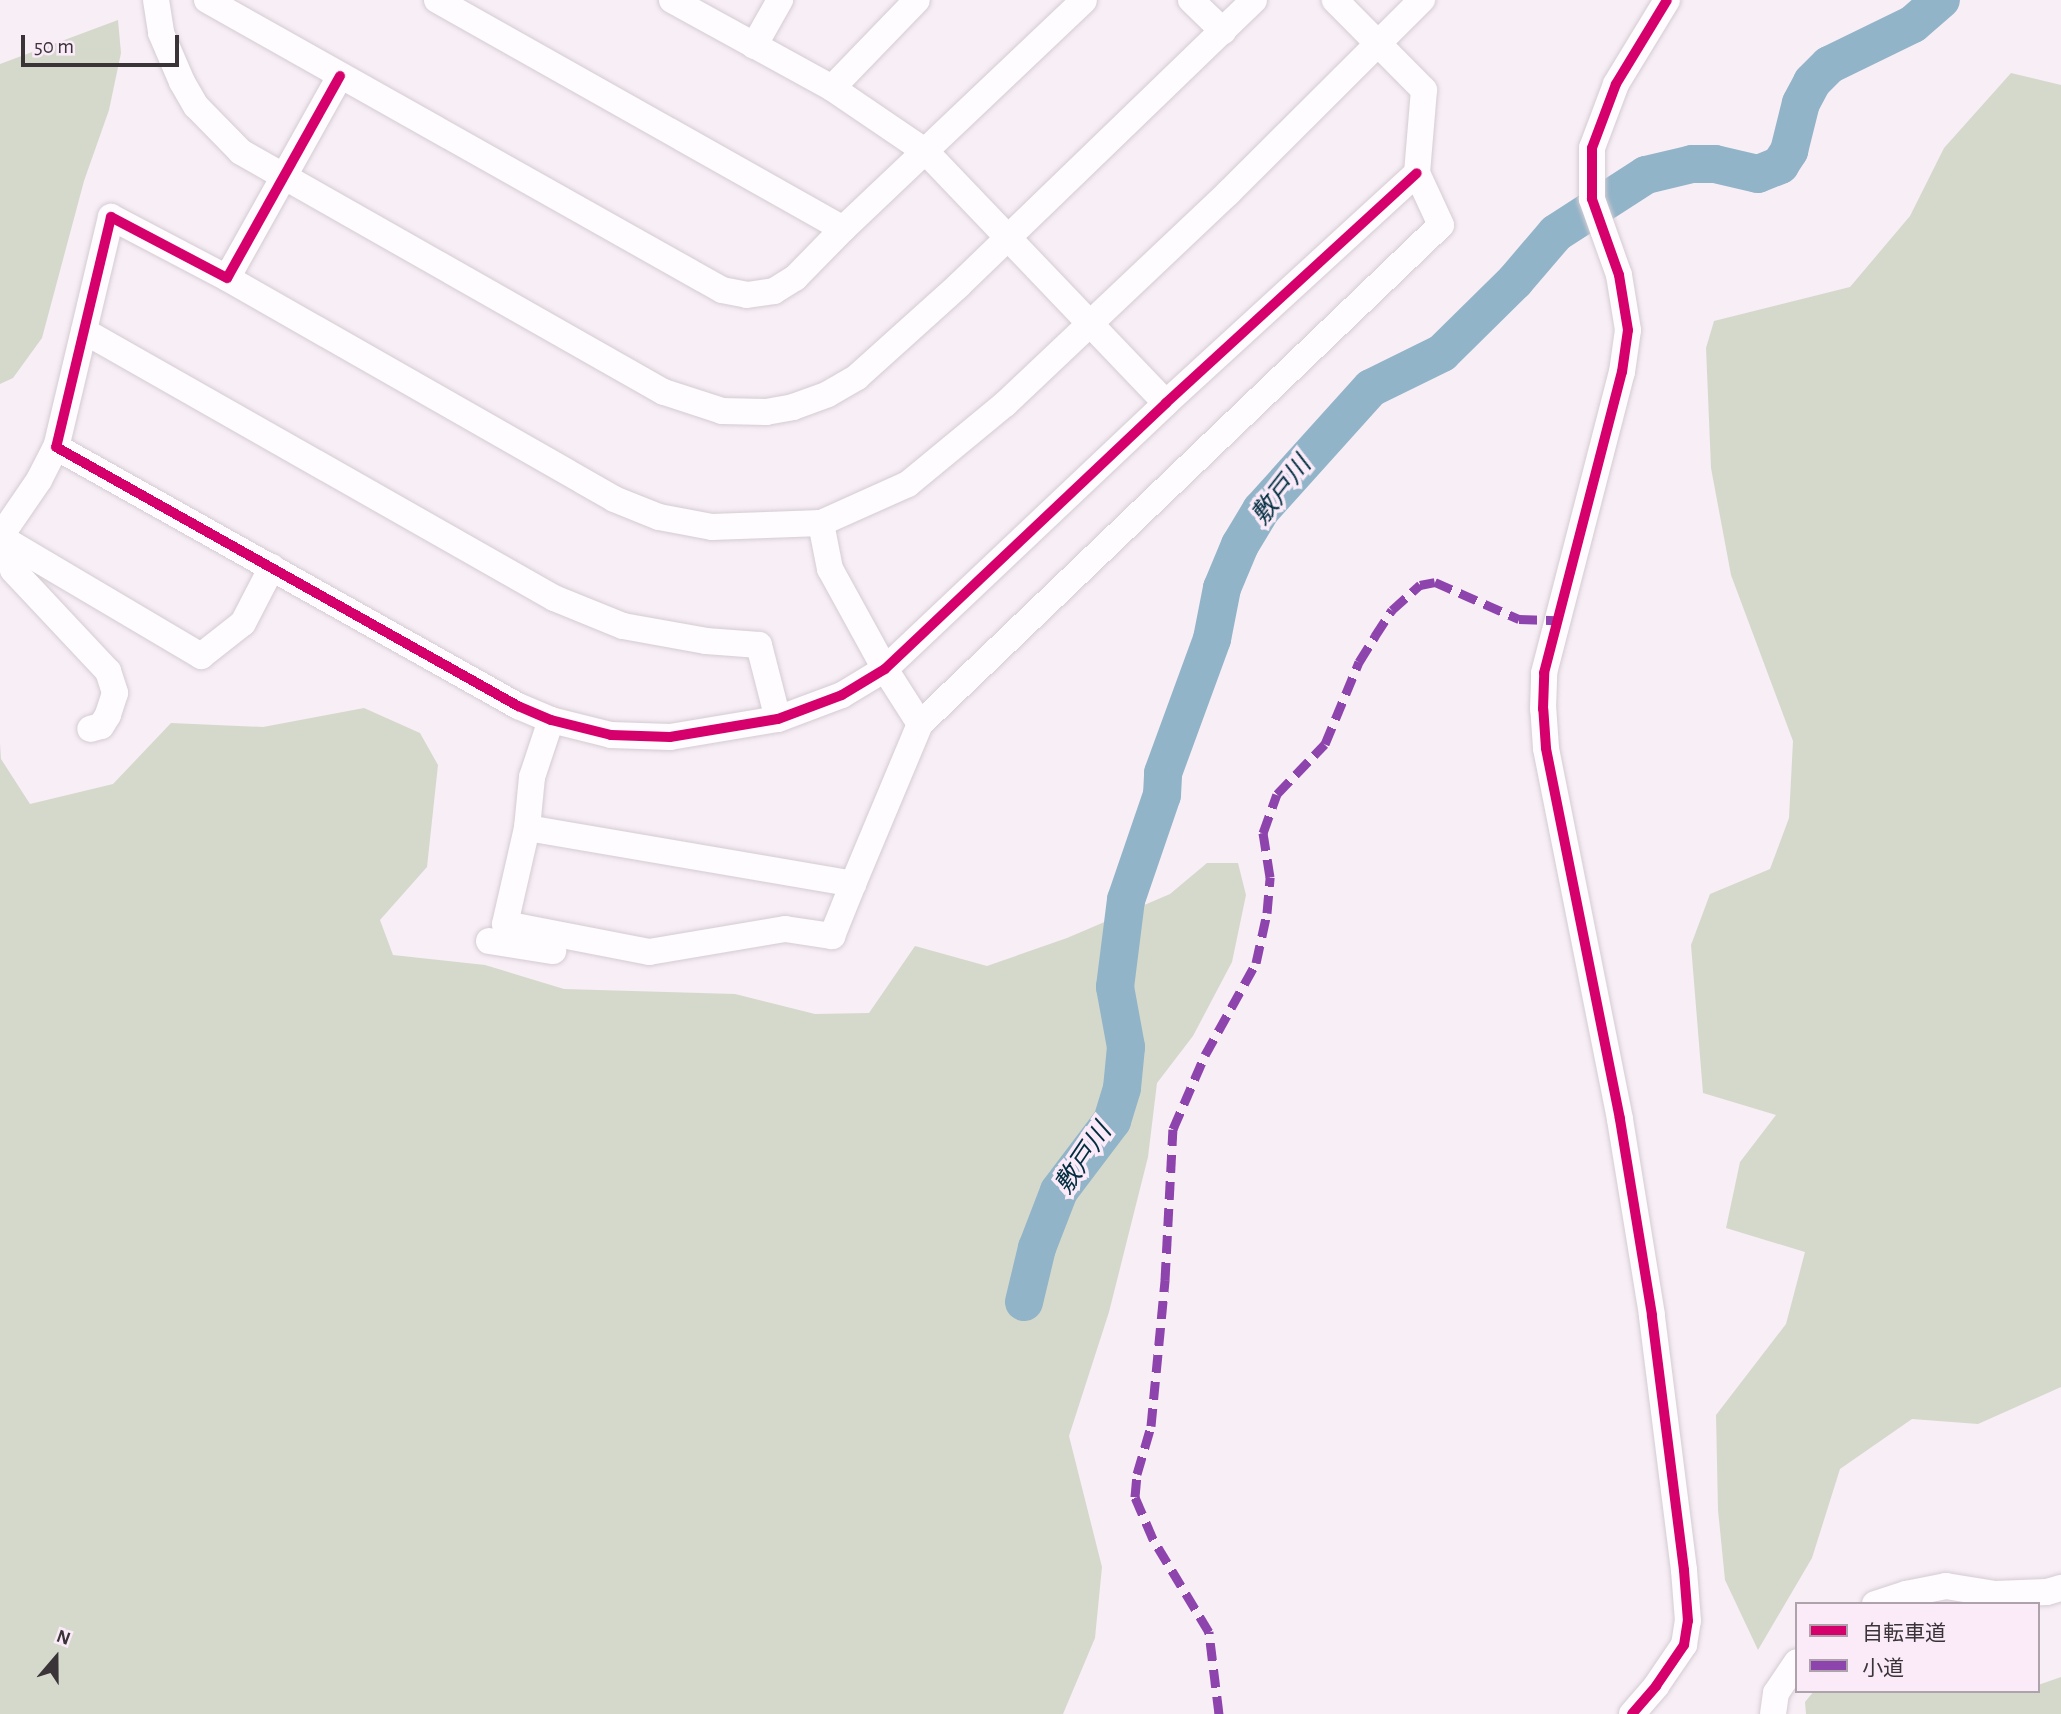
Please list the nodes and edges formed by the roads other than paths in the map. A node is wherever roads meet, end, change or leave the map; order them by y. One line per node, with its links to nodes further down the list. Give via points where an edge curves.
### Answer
1 (156, 0): 20 (street, via 169,57 196,106 241,152)
2 (207, 0): 16 (street)
3 (437, 0): 21 (street)
4 (672, 0): 15 (street)
5 (780, 0): 15 (street)
6 (917, 0): 17 (street)
7 (1191, 0): 13 (street)
8 (1254, 0): 13 (street)
9 (1335, 0): 14 (street)
10 (1422, 0): 14 (street)
11 (1667, 0): 43 (street, via 1616,84 1592,148 1592,199 1619,275 1628,330 1622,372 1545,673 1543,709 1546,748 1635,1210 1684,1570 1688,1621 1684,1645)
12 (1066, 6): 18 (street)
13 (1223, 31): 22 (street)
14 (1379, 45): 19 (street, via 1424,90); 24 (street)
15 (754, 46): 17 (street)
16 (340, 76): 20 (street); 21 (street, via 722,290 747,295 774,291 795,278)
17 (832, 88): 18 (street)
18 (926, 152): 21 (street); 22 (street)
19 (1417, 173): 26 (street); 34 (street, via 1441,225)
20 (282, 178): 22 (street, via 664,392 722,411 793,407 858,377); 23 (street)
21 (843, 229)
22 (1009, 236): 24 (street)
23 (227, 278): 25 (street, via 111,218); 28 (street, via 614,499 659,517 712,527)
24 (1090, 323): 26 (street); 28 (street, via 1005,404 908,484)
25 (83, 331): 27 (street); 32 (street, via 554,598 623,626 759,645)
26 (1166, 403): 31 (street)
27 (56, 447): 29 (street); 30 (street)
28 (821, 523): 31 (street, via 830,569)
29 (0, 537): 30 (street, via 201,656 243,623); 35 (street, via 13,570 108,671 115,693 101,726)
30 (272, 567): 33 (street)
31 (885, 669): 32 (street, via 842,695); 34 (street)
32 (778, 719): 33 (street, via 670,737 611,735)
33 (551, 720): 36 (street, via 532,777)
34 (920, 724): 37 (street)
35 (90, 729)
36 (527, 828): 37 (street); 39 (street, via 505,924)
37 (853, 884): 39 (street, via 832,936 785,929)
38 (489, 941): 39 (street, via 623,961)
39 (649, 952)
40 (2061, 1588): 41 (street, via 1995,1594 1946,1586)
41 (1881, 1602)
42 (1795, 1665): 44 (street, via 1776,1693)
43 (1632, 1714)
44 (1773, 1714)

